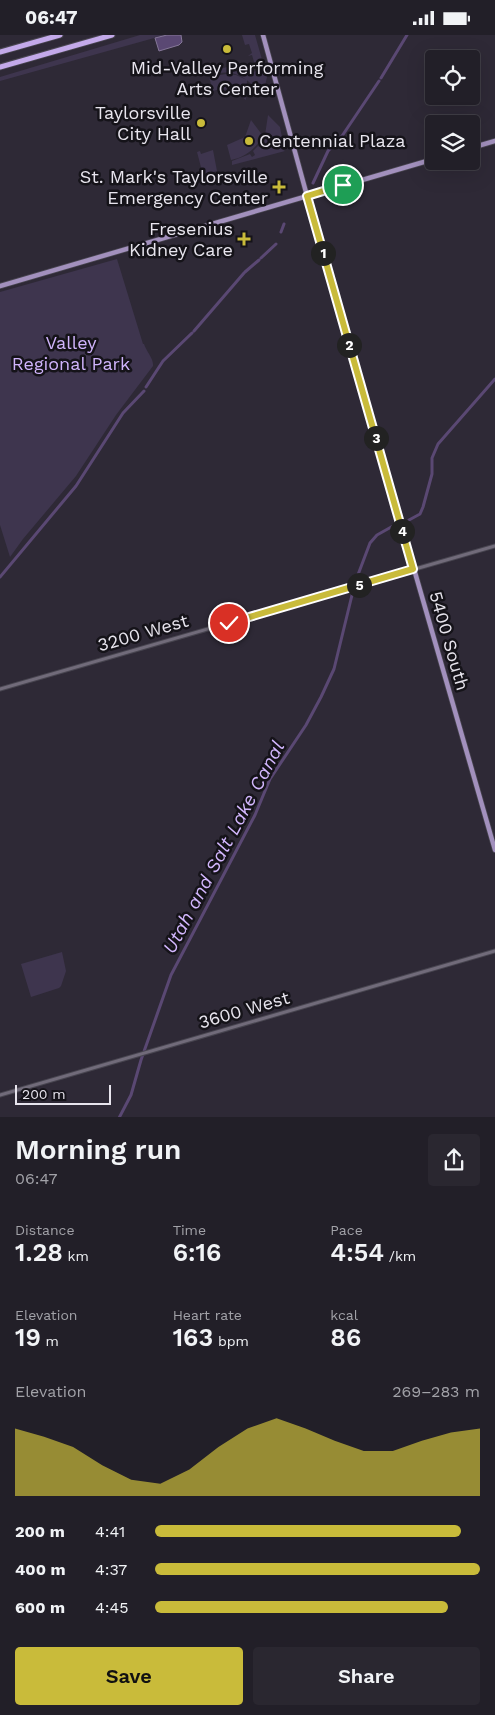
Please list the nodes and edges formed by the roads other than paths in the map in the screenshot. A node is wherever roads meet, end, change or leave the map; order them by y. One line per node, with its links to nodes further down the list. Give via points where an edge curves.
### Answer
1 (60, 35): 4 (highway)
2 (112, 35): 5 (highway)
3 (263, 35): 9 (main road, 5400 South)
4 (0, 52)
5 (0, 67)
6 (495, 141): 7 (main road)
7 (480, 145)
8 (425, 162): 9 (main road)
9 (307, 196): 10 (main road); 12 (main road, 5400 South)
10 (0, 286)
11 (495, 546): 12 (street, 3200 West)
12 (413, 569): 13 (street, 3200 West); 14 (main road, 5400 South)
13 (0, 689)
14 (495, 850)
15 (495, 951): 16 (street, 3600 West)
16 (0, 1095)

